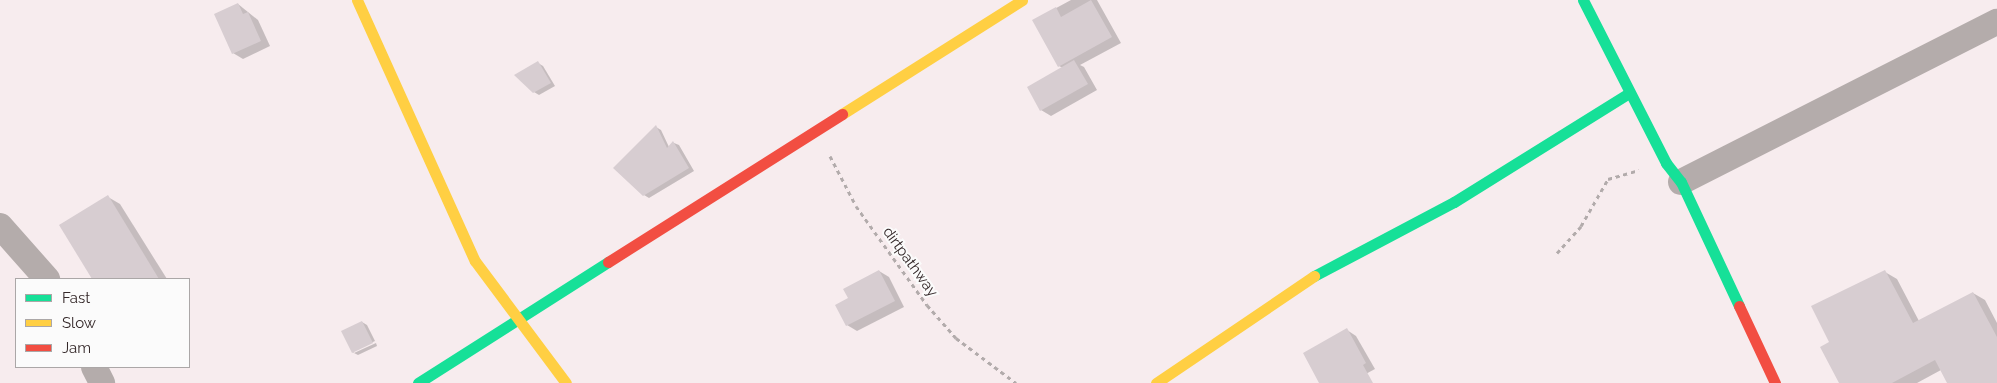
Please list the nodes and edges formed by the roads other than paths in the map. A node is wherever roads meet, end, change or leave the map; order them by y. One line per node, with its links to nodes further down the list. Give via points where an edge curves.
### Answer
1 (357, 0): 9 (street, via 475,261)
2 (1022, 0): 9 (street)
3 (1583, 0): 5 (street)
4 (1997, 22): 6 (street)
5 (1629, 93): 6 (street); 14 (street, via 1454,202 1322,271)
6 (1673, 172): 15 (street)
7 (0, 226): 8 (street)
8 (45, 278)
9 (519, 318): 12 (street); 13 (street)
10 (94, 368): 11 (street)
11 (102, 383)
12 (418, 383)
13 (566, 383)
14 (1156, 383)
15 (1775, 383)

